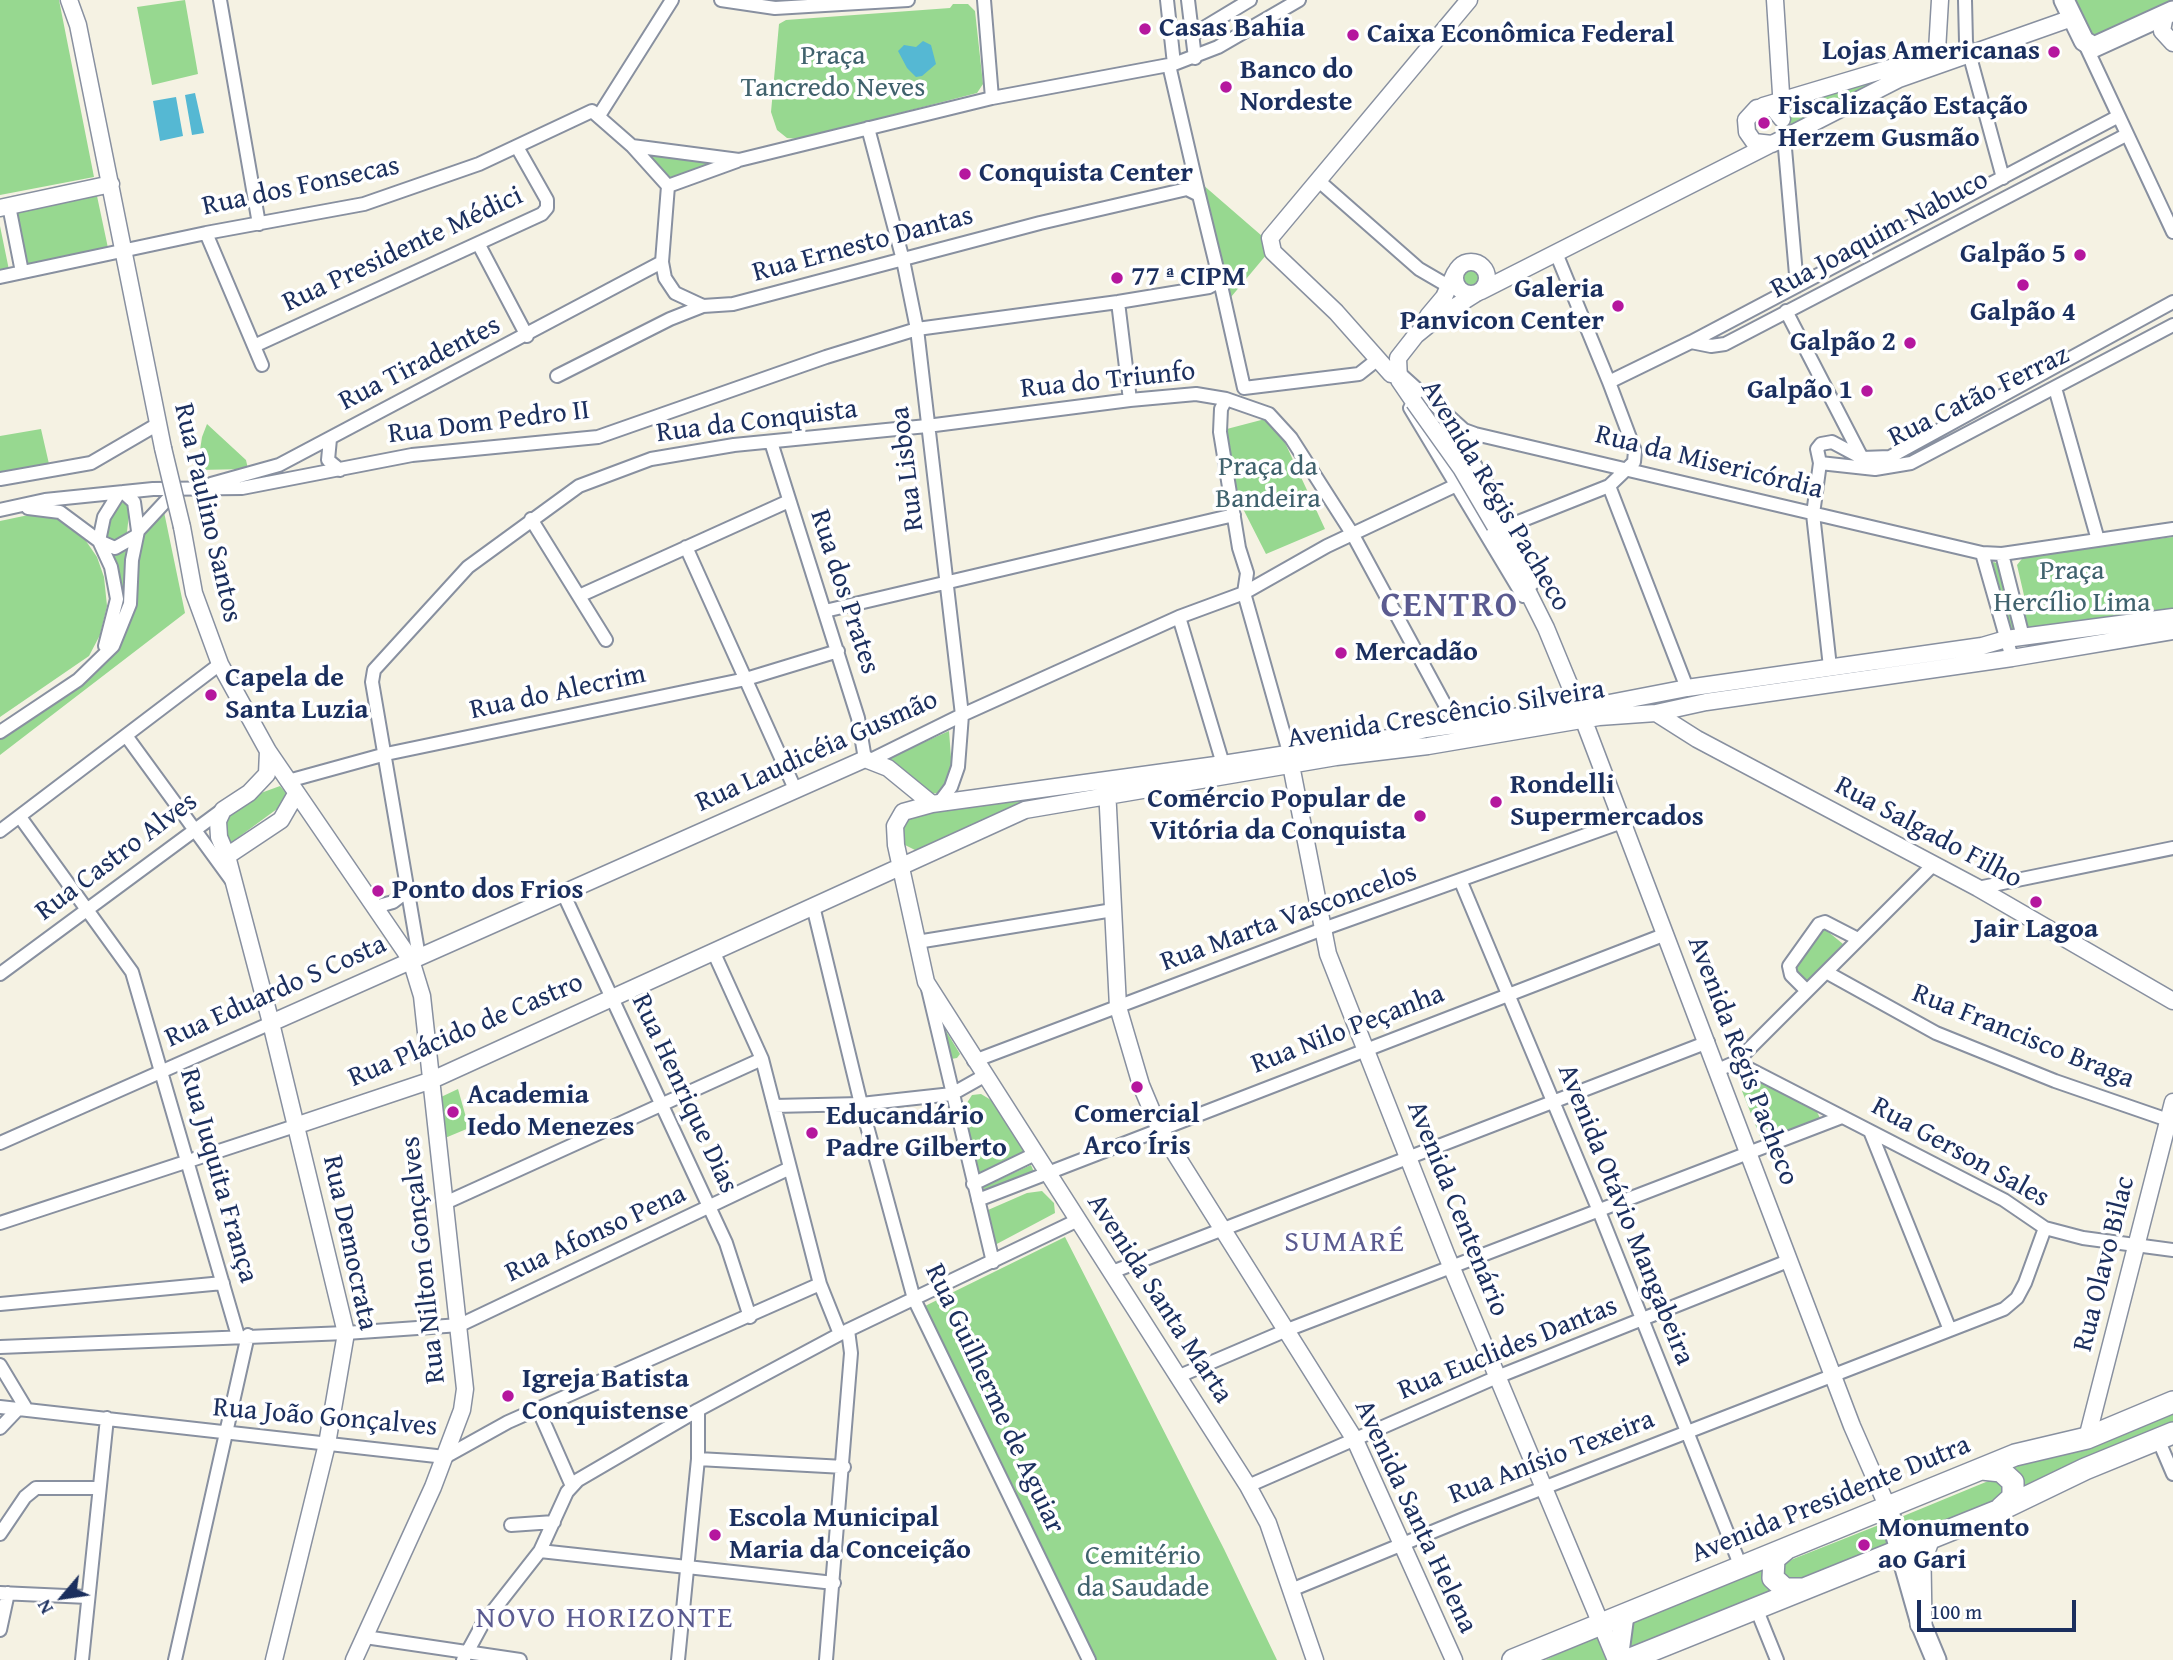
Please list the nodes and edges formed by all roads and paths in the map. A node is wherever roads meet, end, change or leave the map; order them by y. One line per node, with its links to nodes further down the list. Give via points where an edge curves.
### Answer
1 (69, 0): 19 (street, Rua Paulino Santos)
2 (77, 0): 19 (street, Rua Paulino Santos)
3 (220, 0): 45 (street)
4 (672, 0): 30 (street)
5 (721, 0): 6 (street, via 775,8)
6 (894, 0): 7 (street)
7 (908, 0)
8 (984, 0): 27 (street)
9 (1167, 0): 26 (street)
10 (1250, 0): 20 (street)
11 (1299, 0): 25 (street)
12 (1469, 0): 40 (street)
13 (1775, 0): 28 (street)
14 (1940, 0): 24 (street)
15 (1965, 0): 23 (street)
16 (1192, 2): 20 (street)
17 (2068, 9): 21 (main road); 23 (street)
18 (2169, 13): 21 (main road, via 2101,47); 22 (street, via 2162,31)
19 (78, 25): 41 (street, Rua Paulino Santos)
20 (1192, 35): 25 (street)
21 (2084, 41): 31 (street)
22 (2172, 43)
23 (1969, 52): 24 (street); 39 (street)
24 (1941, 56): 28 (street); 35 (street)
25 (1195, 58): 26 (street)
26 (1172, 64): 27 (street); 43 (street)
27 (992, 98): 33 (street)
28 (1781, 101): 29 (street); 32 (street)
29 (1763, 106): 32 (street, via 1773,108); 35 (street, via 1749,114 1746,126 1754,142)
30 (600, 114): 36 (street); 37 (street, Rua dos Fonsecas, via 583,113)
31 (2117, 117): 34 (street); 39 (street, Rua Joaquim Nabuco)
32 (1783, 119): 35 (street, via 1784,129)
33 (868, 128): 38 (street); 51 (street, Rua Lisboa)
34 (2126, 135): 46 (street); 62 (street, Rua Joaquim Nabuco)
35 (1775, 142): 50 (street); 57 (street)
36 (632, 146): 38 (street); 42 (street)
37 (517, 147): 45 (street, Rua dos Fonsecas, via 364,204); 48 (street, Rua Presidente Médici, via 547,200 547,208)
38 (740, 160): 42 (street)
39 (2003, 177): 57 (street, Rua Joaquim Nabuco)
40 (1320, 182): 55 (street, via 1419,269); 68 (street, Avenida Régis Pacheco, via 1270,238 1271,249)
41 (111, 184): 44 (street); 49 (street, Rua Paulino Santos)
42 (668, 186): 52 (street)
43 (1199, 195): 51 (street, Rua Ernesto Dantas, via 1178,190); 56 (street)
44 (4, 207): 53 (street)
45 (259, 224): 47 (street, Rua dos Fonsecas)
46 (2173, 232)
47 (206, 233): 49 (street, Rua dos Fonsecas); 67 (street)
48 (479, 245): 65 (street); 67 (street, Rua Presidente Médici)
49 (124, 252): 53 (street, Rua dos Fonsecas); 77 (street, Rua Paulino Santos)
50 (1556, 253): 58 (street); 72 (street)
51 (903, 260): 61 (street, Rua Ernesto Dantas, via 733,304); 64 (street, Rua Lisboa)
52 (662, 262): 61 (street, via 667,283 675,293); 65 (street, Rua Tiradentes)
53 (22, 272): 54 (street, Rua dos Fonsecas)
54 (0, 277)
55 (1449, 278): 58 (street, via 1459,289); 58 (street, via 1464,262 1479,263 1487,275); 70 (street, via 1434,310 1392,348 1388,357)
56 (1220, 281): 59 (street, Rua Dom Pedro II, via 1204,288); 68 (street, via 1244,388 1359,374)
57 (1797, 286): 66 (street, Rua Joaquim Nabuco)
58 (1478, 293): 70 (street, via 1416,335)
59 (1118, 302): 64 (street, Rua Dom Pedro II); 75 (street)
60 (2173, 302): 81 (street, Rua Catão Ferraz, via 1900,453)
61 (704, 306): 71 (street, Rua Ernesto Dantas)
62 (1786, 312): 66 (street, Rua Joaquim Nabuco, via 1719,346); 81 (street, Rua Catão Ferraz)
63 (2173, 325): 73 (street, Rua Catão Ferraz)
64 (917, 329): 78 (street, Rua Lisboa); 84 (street, Rua Dom Pedro II, via 598,437 412,454)
65 (527, 336): 79 (street, Rua Tiradentes)
66 (1691, 342): 72 (street, Rua Joaquim Nabuco)
67 (254, 346): 69 (street)
68 (1378, 359): 70 (street, Avenida Régis Pacheco)
69 (262, 365)
70 (1395, 368): 76 (street); 87 (street, Avenida Régis Pacheco); 98 (street, Avenida Régis Pacheco, bridge, via 1403,388)
71 (557, 376)
72 (1609, 382): 83 (street, via 1635,451)
73 (2055, 388): 82 (street, Rua Catão Ferraz, via 1900,467); 103 (street)
74 (1226, 399): 75 (street, Rua do Triunfo, via 1196,394); 96 (street, via 1220,432); 101 (street, Rua do Triunfo, via 1279,422)
75 (1130, 400): 78 (street, Rua do Triunfo)
76 (1434, 403): 83 (street, Rua da Misericórdia, via 1475,434); 85 (street, Avenida Régis Pacheco)
77 (158, 424): 86 (street, via 91,463); 120 (street, Rua Paulino Santos, bridge, via 194,593)
78 (927, 426): 80 (street, Rua da Conquista); 107 (street, Rua Lisboa)
79 (330, 439): 84 (street, via 328,460); 90 (street, Rua Tiradentes, via 279,465)
80 (771, 442): 92 (street, Rua dos Prates); 97 (street, Rua da Conquista, via 651,459 579,486)
81 (1862, 458): 82 (street, Rua Catão Ferraz, via 1826,442 1817,449)
82 (1820, 463): 95 (street)
83 (1631, 468): 88 (street); 95 (street, Rua da Misericórdia)
84 (340, 470): 90 (street, Rua Dom Pedro II, via 242,488)
85 (1482, 473): 87 (street); 98 (street, Avenida Régis Pacheco)
86 (0, 479)
87 (1455, 486): 101 (street); 117 (street, Avenida Régis Pacheco)
88 (1609, 486): 98 (street); 124 (street)
89 (177, 489): 90 (street, Rua Dom Pedro II); 91 (street, Rua Dom Pedro II); 100 (street)
90 (193, 489)
91 (121, 492): 93 (street, Rua Dom Pedro II); 100 (street, via 134,502); 102 (street, via 104,517)
92 (789, 501): 104 (street); 110 (street, Rua dos Prates)
93 (14, 507): 94 (street, Rua Dom Pedro II); 102 (street, via 60,512)
94 (0, 510)
95 (1813, 514): 105 (street, Rua da Misericórdia); 122 (street)
96 (1234, 515): 107 (street); 108 (street, via 1247,573)
97 (531, 519): 109 (street); 135 (street, Rua da Conquista, via 453,579 374,670 372,682)
98 (1501, 526): 117 (street, Avenida Régis Pacheco)
99 (2173, 529): 103 (street)
100 (137, 533): 102 (street, via 117,548); 121 (street, via 130,604 113,646)
101 (1353, 535): 108 (street, Rua Laudicéia Gusmão); 131 (street, Rua do Triunfo)
102 (99, 541): 121 (street, via 113,574 117,599 110,635)
103 (2098, 541): 106 (street)
104 (686, 547): 109 (street); 123 (street)
105 (1982, 553): 106 (street); 115 (street)
106 (2003, 554): 114 (street)
107 (946, 581): 110 (street); 128 (street, Rua Lisboa)
108 (1244, 593): 111 (street, Rua Laudicéia Gusmão); 137 (street)
109 (579, 596): 116 (street)
110 (825, 611): 118 (street, Rua dos Prates)
111 (1179, 617): 128 (street, Rua Laudicéia Gusmão); 138 (street)
112 (2173, 617): 114 (street)
113 (2173, 631): 119 (street)
114 (2023, 637): 115 (street)
115 (2006, 639): 119 (street); 122 (street, Avenida Crescêncio Silveira)
116 (606, 640)
117 (1553, 646): 127 (street, Avenida Régis Pacheco)
118 (838, 651): 123 (street, Rua do Alecrim); 136 (street, Rua dos Prates)
119 (2012, 659): 125 (street, Avenida Crescêncio Silveira)
120 (220, 664): 132 (street); 134 (street, Rua Paulino Santos)
121 (96, 665): 130 (street)
122 (1830, 667): 124 (street, Avenida Crescêncio Silveira)
123 (746, 679): 135 (street, Rua do Alecrim); 141 (street)
124 (1687, 688): 125 (street); 127 (street, Avenida Crescêncio Silveira)
125 (1691, 705): 126 (street, Avenida Crescêncio Silveira)
126 (1656, 713): 127 (street, Avenida Crescêncio Silveira); 153 (street, Rua Salgado Filho)
127 (1581, 714): 131 (street, Avenida Crescêncio Silveira); 146 (street, Avenida Régis Pacheco)
128 (962, 715): 136 (street, Rua Laudicéia Gusmão); 143 (street, Rua Lisboa, via 958,767 948,792)
129 (1426, 729): 131 (street, Avenida Crescêncio Silveira); 133 (street, via 1423,738); 137 (street, Avenida Crescêncio Silveira)
130 (0, 732)
131 (1459, 732): 133 (street, Avenida Crescêncio Silveira)
132 (127, 737): 145 (street); 147 (street)
133 (1428, 747): 137 (street, Avenida Crescêncio Silveira)
134 (268, 751): 139 (street, Rua Paulino Santos); 142 (street, via 267,774)
135 (386, 754): 139 (street, Rua do Alecrim); 158 (street, Rua da Conquista)
136 (869, 759): 141 (street, Rua Laudicéia Gusmão); 143 (street)
137 (1290, 759): 138 (street, Avenida Crescêncio Silveira); 140 (street, Avenida Crescêncio Silveira); 164 (street, Avenida Centenário)
138 (1223, 764): 140 (street, Avenida Crescêncio Silveira)
139 (292, 788): 142 (street); 151 (street, via 281,820); 161 (street, Rua Paulino Santos)
140 (1107, 788): 143 (street, Avenida Crescêncio Silveira); 152 (street, Avenida Crescêncio Silveira, via 1025,810); 163 (street, Avenida Santa Helena)
141 (795, 789): 159 (street, Rua Laudicéia Gusmão)
142 (249, 793): 144 (street)
143 (936, 803): 149 (street, Avenida Crescêncio Silveira, via 903,812 895,826)
144 (230, 804): 147 (street, Rua Castro Alves); 151 (street, Rua Democrata, via 219,816 218,828)
145 (20, 817): 148 (street); 162 (street, Rua Juquita França)
146 (1622, 822): 156 (street, Rua Marta Vasconcelos); 165 (street, Avenida Régis Pacheco)
147 (194, 830): 155 (street); 162 (street, Rua Castro Alves)
148 (0, 831)
149 (896, 845): 152 (street); 154 (street, Avenida Santa Marta)
150 (2173, 848): 157 (street)
151 (227, 856): 155 (street, Rua Democrata)
152 (920, 857): 154 (street, Avenida Crescêncio Silveira)
153 (1934, 864): 157 (street, Rua Salgado Filho); 166 (street)
154 (900, 869): 160 (street, Rua Plácido de Castro); 167 (street, Avenida Santa Marta)
155 (232, 881): 178 (street, Rua Democrata)
156 (1461, 882): 164 (street, Rua Marta Vasconcelos); 174 (street, Avenida Otávio Mangabeira)
157 (1978, 888): 176 (street, Rua Salgado Filho)
158 (406, 892): 161 (street); 169 (street, Rua da Conquista)
159 (564, 895): 169 (street, Rua Laudicéia Gusmão); 175 (street, Rua Henrique Dias)
160 (813, 906): 168 (street, Rua Plácido de Castro); 192 (street, Rua Guilherme de Aguiar)
161 (375, 907): 169 (street, Rua Paulino Santos)
162 (89, 909): 171 (street, Rua Castro Alves); 185 (street, Rua Juquita França, via 132,972)
163 (1113, 910): 167 (street); 177 (street, Avenida Santa Helena)
164 (1323, 929): 177 (street, Rua Marta Vasconcelos); 180 (street, Avenida Centenário)
165 (1666, 934): 174 (street, Rua Nilo Peçanha); 179 (street, Avenida Régis Pacheco)
166 (1858, 939): 170 (street); 173 (street, via 1825,922 1819,924 1789,966 1791,975)
167 (917, 942): 172 (street, Avenida Santa Marta)
168 (713, 951): 175 (street, Rua Plácido de Castro); 181 (street)
169 (415, 959): 178 (street, Rua Eduardo S Costa); 187 (street, Rua Nilton Gonçalves)
170 (1826, 972): 173 (street); 195 (street, Rua Francisco Braga, via 1936,1033)
171 (0, 974)
172 (926, 982): 182 (street, Avenida Santa Marta); 188 (street)
173 (1807, 991): 183 (street)
174 (1507, 996): 180 (street, Rua Nilo Peçanha); 190 (street, Avenida Otávio Mangabeira)
175 (612, 998): 187 (street, Rua Plácido de Castro); 191 (street, Rua Henrique Dias)
176 (2173, 1001)
177 (1118, 1007): 182 (street, Rua Marta Vasconcelos); 197 (street, Avenida Santa Helena)
178 (271, 1023): 185 (street, Rua Eduardo S Costa); 196 (street, Rua Democrata)
179 (1708, 1042): 184 (street, Avenida Régis Pacheco); 190 (street)
180 (1364, 1049): 197 (street, Rua Nilo Peçanha); 202 (street, Avenida Centenário)
181 (762, 1059): 191 (street); 193 (street)
182 (974, 1061): 186 (street, Avenida Santa Marta)
183 (1736, 1062): 184 (street); 194 (street, Rua Gerson Sales)
184 (1718, 1070): 201 (street, Avenida Régis Pacheco)
185 (162, 1071): 199 (street, Rua Eduardo S Costa); 203 (street, Rua Juquita França)
186 (984, 1076): 188 (street); 200 (street, Avenida Santa Marta)
187 (432, 1080): 196 (street, Rua Plácido de Castro); 208 (street, Rua Nilton Gonçalves)
188 (953, 1094): 192 (street); 206 (street)
189 (2173, 1102): 195 (street, Rua Olavo Bilac)
190 (1554, 1103): 202 (street); 210 (street, Avenida Otávio Mangabeira)
191 (661, 1104): 208 (street); 209 (street, Rua Henrique Dias)
192 (861, 1104): 193 (street); 223 (street, Rua Guilherme de Aguiar)
193 (774, 1106): 204 (street)
194 (1842, 1117): 198 (street, Rua Gerson Sales); 201 (street)
195 (2168, 1120): 215 (street, Rua Olavo Bilac)
196 (296, 1126): 203 (street, Rua Plácido de Castro); 231 (street, Rua Democrata)
197 (1159, 1128): 205 (street, Rua Nilo Peçanha); 214 (street, Avenida Santa Helena)
198 (1870, 1131): 213 (street, Rua Gerson Sales, via 2004,1200); 229 (street)
199 (0, 1143)
200 (1035, 1154): 205 (street, Avenida Santa Marta); 206 (street)
201 (1751, 1154): 210 (street); 217 (street, Avenida Régis Pacheco)
202 (1409, 1160): 214 (street); 219 (street, Avenida Centenário)
203 (189, 1162): 212 (street, Rua Plácido de Castro); 221 (street, Rua Juquita França)
204 (790, 1168): 209 (street, Rua Afonso Pena); 222 (street)
205 (1048, 1173): 207 (street, Rua Nilo Peçanha); 211 (street, Avenida Santa Marta)
206 (974, 1184): 207 (street)
207 (978, 1200): 218 (street)
208 (445, 1203): 227 (street, Rua Nilton Gonçalves)
209 (710, 1207): 225 (street, Rua Henrique Dias); 227 (street, Rua Afonso Pena)
210 (1599, 1211): 219 (street); 226 (street, Avenida Otávio Mangabeira)
211 (1077, 1220): 218 (street); 220 (street, Avenida Santa Marta)
212 (0, 1223)
213 (2045, 1228): 215 (street, Rua Gerson Sales); 229 (street, Rua Anísio Texeira, via 2017,1298)
214 (1223, 1229): 220 (street); 228 (street, Avenida Santa Helena)
215 (2137, 1246): 216 (street, Rua Gerson Sales); 248 (street, Rua Olavo Bilac)
216 (2173, 1250)
217 (1788, 1261): 226 (street, Rua Euclides Dantas); 235 (street, Avenida Régis Pacheco)
218 (993, 1262): 223 (street)
219 (1451, 1268): 228 (street); 237 (street, Avenida Centenário)
220 (1112, 1272): 236 (street, Avenida Santa Marta)
221 (223, 1283): 224 (street); 232 (street, Rua Juquita França)
222 (820, 1284): 225 (street, Rua João Gonçalves); 230 (street)
223 (914, 1299): 230 (street); 291 (street, Rua Guilherme de Aguiar)
224 (0, 1304)
225 (750, 1317): 240 (street, Rua João Gonçalves)
226 (1642, 1320): 237 (street, Rua Euclides Dantas); 245 (street, Avenida Otávio Mangabeira)
227 (460, 1325): 231 (street); 251 (street, Rua Nilton Gonçalves, via 465,1389)
228 (1287, 1329): 236 (street); 249 (street, Avenida Santa Helena)
229 (1950, 1330): 235 (street, Rua Anísio Texeira)
230 (844, 1332): 242 (street); 253 (street, via 852,1353)
231 (346, 1334): 232 (street); 250 (street, Rua Democrata)
232 (243, 1335): 233 (street); 246 (street, Rua Juquita França)
233 (0, 1347)
234 (0, 1365): 241 (street)
235 (1833, 1376): 245 (street, Rua Anísio Texeira); 260 (street, Avenida Régis Pacheco)
236 (1177, 1377): 257 (street, Avenida Santa Marta)
237 (1497, 1377): 249 (street, Rua Euclides Dantas); 259 (street, Avenida Centenário)
238 (2173, 1402): 248 (highway, Avenida Presidente Dutra)
239 (0, 1407): 241 (street, Rua João Gonçalves)
240 (538, 1409): 251 (street, Rua João Gonçalves); 256 (street)
241 (23, 1410): 243 (street, Rua João Gonçalves); 244 (street)
242 (698, 1410): 252 (street); 256 (street)
243 (107, 1418): 246 (street, Rua João Gonçalves); 258 (street)
244 (0, 1428)
245 (1687, 1432): 259 (street, Rua Anísio Texeira); 270 (street, Avenida Otávio Mangabeira)
246 (223, 1434): 250 (street, Rua João Gonçalves); 285 (street, Rua Juquita França)
247 (2166, 1436): 255 (street); 261 (highway)
248 (2087, 1438): 254 (highway, Avenida Presidente Dutra, via 2015,1455)
249 (1355, 1440): 257 (street, Rua Euclides Dantas); 266 (street, Avenida Santa Helena)
250 (327, 1444): 251 (street, Rua João Gonçalves); 286 (street, Rua Democrata)
251 (444, 1457): 282 (street, Rua Nilton Gonçalves)
252 (698, 1459): 253 (street); 271 (street)
253 (844, 1467): 272 (street)
254 (1982, 1469): 260 (highway, Avenida Presidente Dutra); 261 (highway, via 2001,1471 2013,1482 2012,1497)
255 (2173, 1474)
256 (572, 1486): 262 (street)
257 (1248, 1486): 274 (street, Avenida Santa Marta, via 1268,1523)
258 (99, 1488): 264 (street, via 36,1488 24,1497); 276 (street)
259 (1542, 1489): 266 (street, Rua Anísio Texeira); 279 (street, Avenida Centenário)
260 (1884, 1501): 267 (highway, Avenida Presidente Dutra); 268 (main road)
261 (2000, 1510): 265 (highway)
262 (554, 1522): 263 (street); 269 (street)
263 (511, 1525)
264 (0, 1534)
265 (1928, 1538): 268 (highway); 280 (highway, via 1920,1563)
266 (1403, 1545): 274 (street, Rua Anísio Texeira); 293 (street, Avenida Santa Helena)
267 (1786, 1549): 270 (highway, Avenida Presidente Dutra); 273 (highway, via 1774,1559 1773,1578 1785,1589)
268 (1899, 1550): 273 (highway); 280 (main road)
269 (540, 1551): 271 (street); 283 (street, via 482,1625)
270 (1741, 1567): 278 (highway, Avenida Presidente Dutra)
271 (688, 1569): 272 (street); 289 (street)
272 (834, 1583): 290 (street)
273 (1803, 1589): 277 (highway)
274 (1291, 1590): 292 (street, Avenida Santa Marta)
275 (4, 1593): 276 (street); 281 (street)
276 (88, 1597): 284 (street)
277 (1756, 1608): 296 (highway); 297 (street)
278 (1624, 1615): 279 (highway, Avenida Presidente Dutra); 295 (main road)
279 (1600, 1624): 294 (highway, Avenida Presidente Dutra); 295 (street, Avenida Centenário)
280 (1921, 1624): 298 (main road)
281 (0, 1630)
282 (365, 1637): 283 (street); 287 (street, Rua Nilton Gonçalves)
283 (464, 1656): 288 (street)
284 (82, 1660)
285 (175, 1660)
286 (274, 1660)
287 (354, 1660)
288 (520, 1660)
289 (678, 1660)
290 (826, 1660)
291 (1089, 1660)
292 (1315, 1660)
293 (1454, 1660)
294 (1517, 1660)
295 (1617, 1660)
296 (1628, 1660)
297 (1777, 1660)
298 (1936, 1660)

